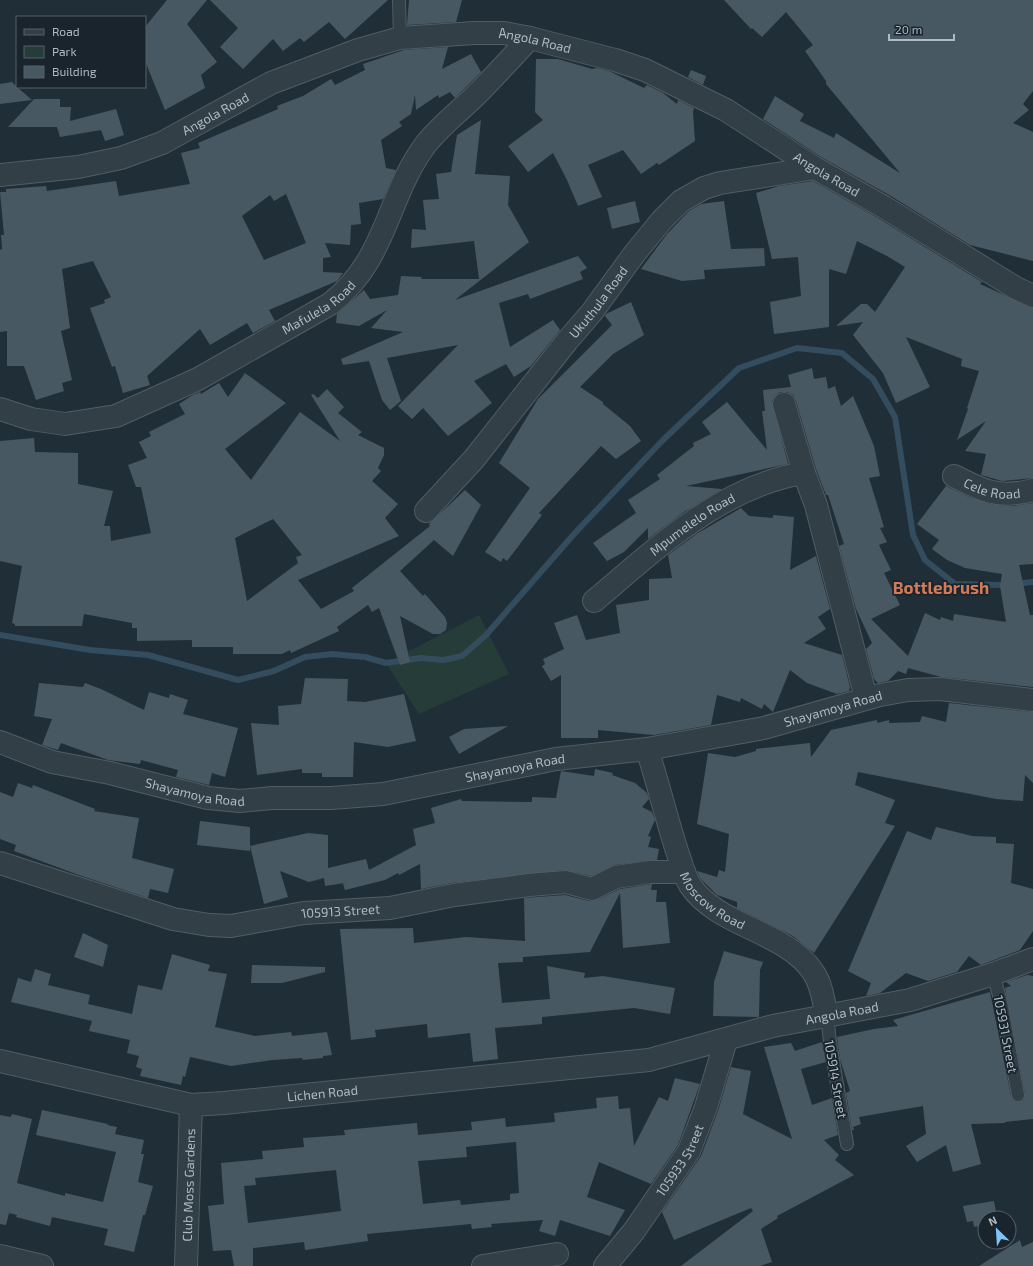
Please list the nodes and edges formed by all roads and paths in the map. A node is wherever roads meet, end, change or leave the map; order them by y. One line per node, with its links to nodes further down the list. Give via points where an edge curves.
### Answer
1 (399, 0): 2 (lane)
2 (400, 38): 3 (street, Angola Road, via 504,33); 5 (street, Angola Road, via 358,50 272,83 162,143 122,158 78,167)
3 (530, 38): 4 (street, Angola Road, via 645,70 726,110); 8 (street, Mafulela Road, via 427,144 412,166 377,247 346,292 330,304 198,379 116,416 65,424 31,419)
4 (815, 168): 6 (street, Angola Road); 12 (street, Ukuthula Road, via 720,182 681,201 634,253 592,312 474,459)
5 (0, 175)
6 (1033, 296)
7 (784, 404): 9 (street)
8 (0, 409)
9 (804, 473): 13 (street, Mpumelelo Road, via 774,479 739,493 699,517); 14 (street, via 816,505)
10 (954, 476): 11 (street, Cele Road, via 984,491 1007,494)
11 (1033, 490)
12 (426, 511)
13 (594, 602)
14 (866, 698): 15 (street, Shayamoya Road, via 908,690 940,689); 17 (street, Shayamoya Road, via 764,728)
15 (1033, 700)
16 (0, 742): 17 (street, Shayamoya Road, via 52,762 110,773 208,798 240,801 383,794 556,759)
17 (647, 749): 19 (street, Moscow Road)
18 (0, 864): 19 (street, 105913 Street, via 173,919 231,926 304,913 390,908 529,885 566,882 592,889 616,877 650,872)
19 (684, 872): 22 (street, Moscow Road, via 704,900 801,958 814,972 820,985)
20 (1033, 959): 21 (street, Angola Road)
21 (993, 974): 22 (street, Angola Road, via 910,1000 872,1009); 26 (lane, 105931 Street, via 1001,1002)
22 (827, 1015): 23 (street, Angola Road, via 773,1026); 28 (lane, 105914 Street)
23 (726, 1040): 24 (street, Angola Road); 34 (street, 105933 Street, via 706,1107 689,1150 634,1231)
24 (649, 1060): 27 (street, Lichen Road, via 437,1083)
25 (0, 1061): 27 (street, Lichen Road)
26 (1018, 1095)
27 (191, 1105): 32 (street, Club Moss Gardens)
28 (847, 1144)
29 (557, 1254): 33 (street)
30 (0, 1256): 31 (street)
31 (42, 1266)
32 (186, 1266)
33 (483, 1266)
34 (606, 1266)

